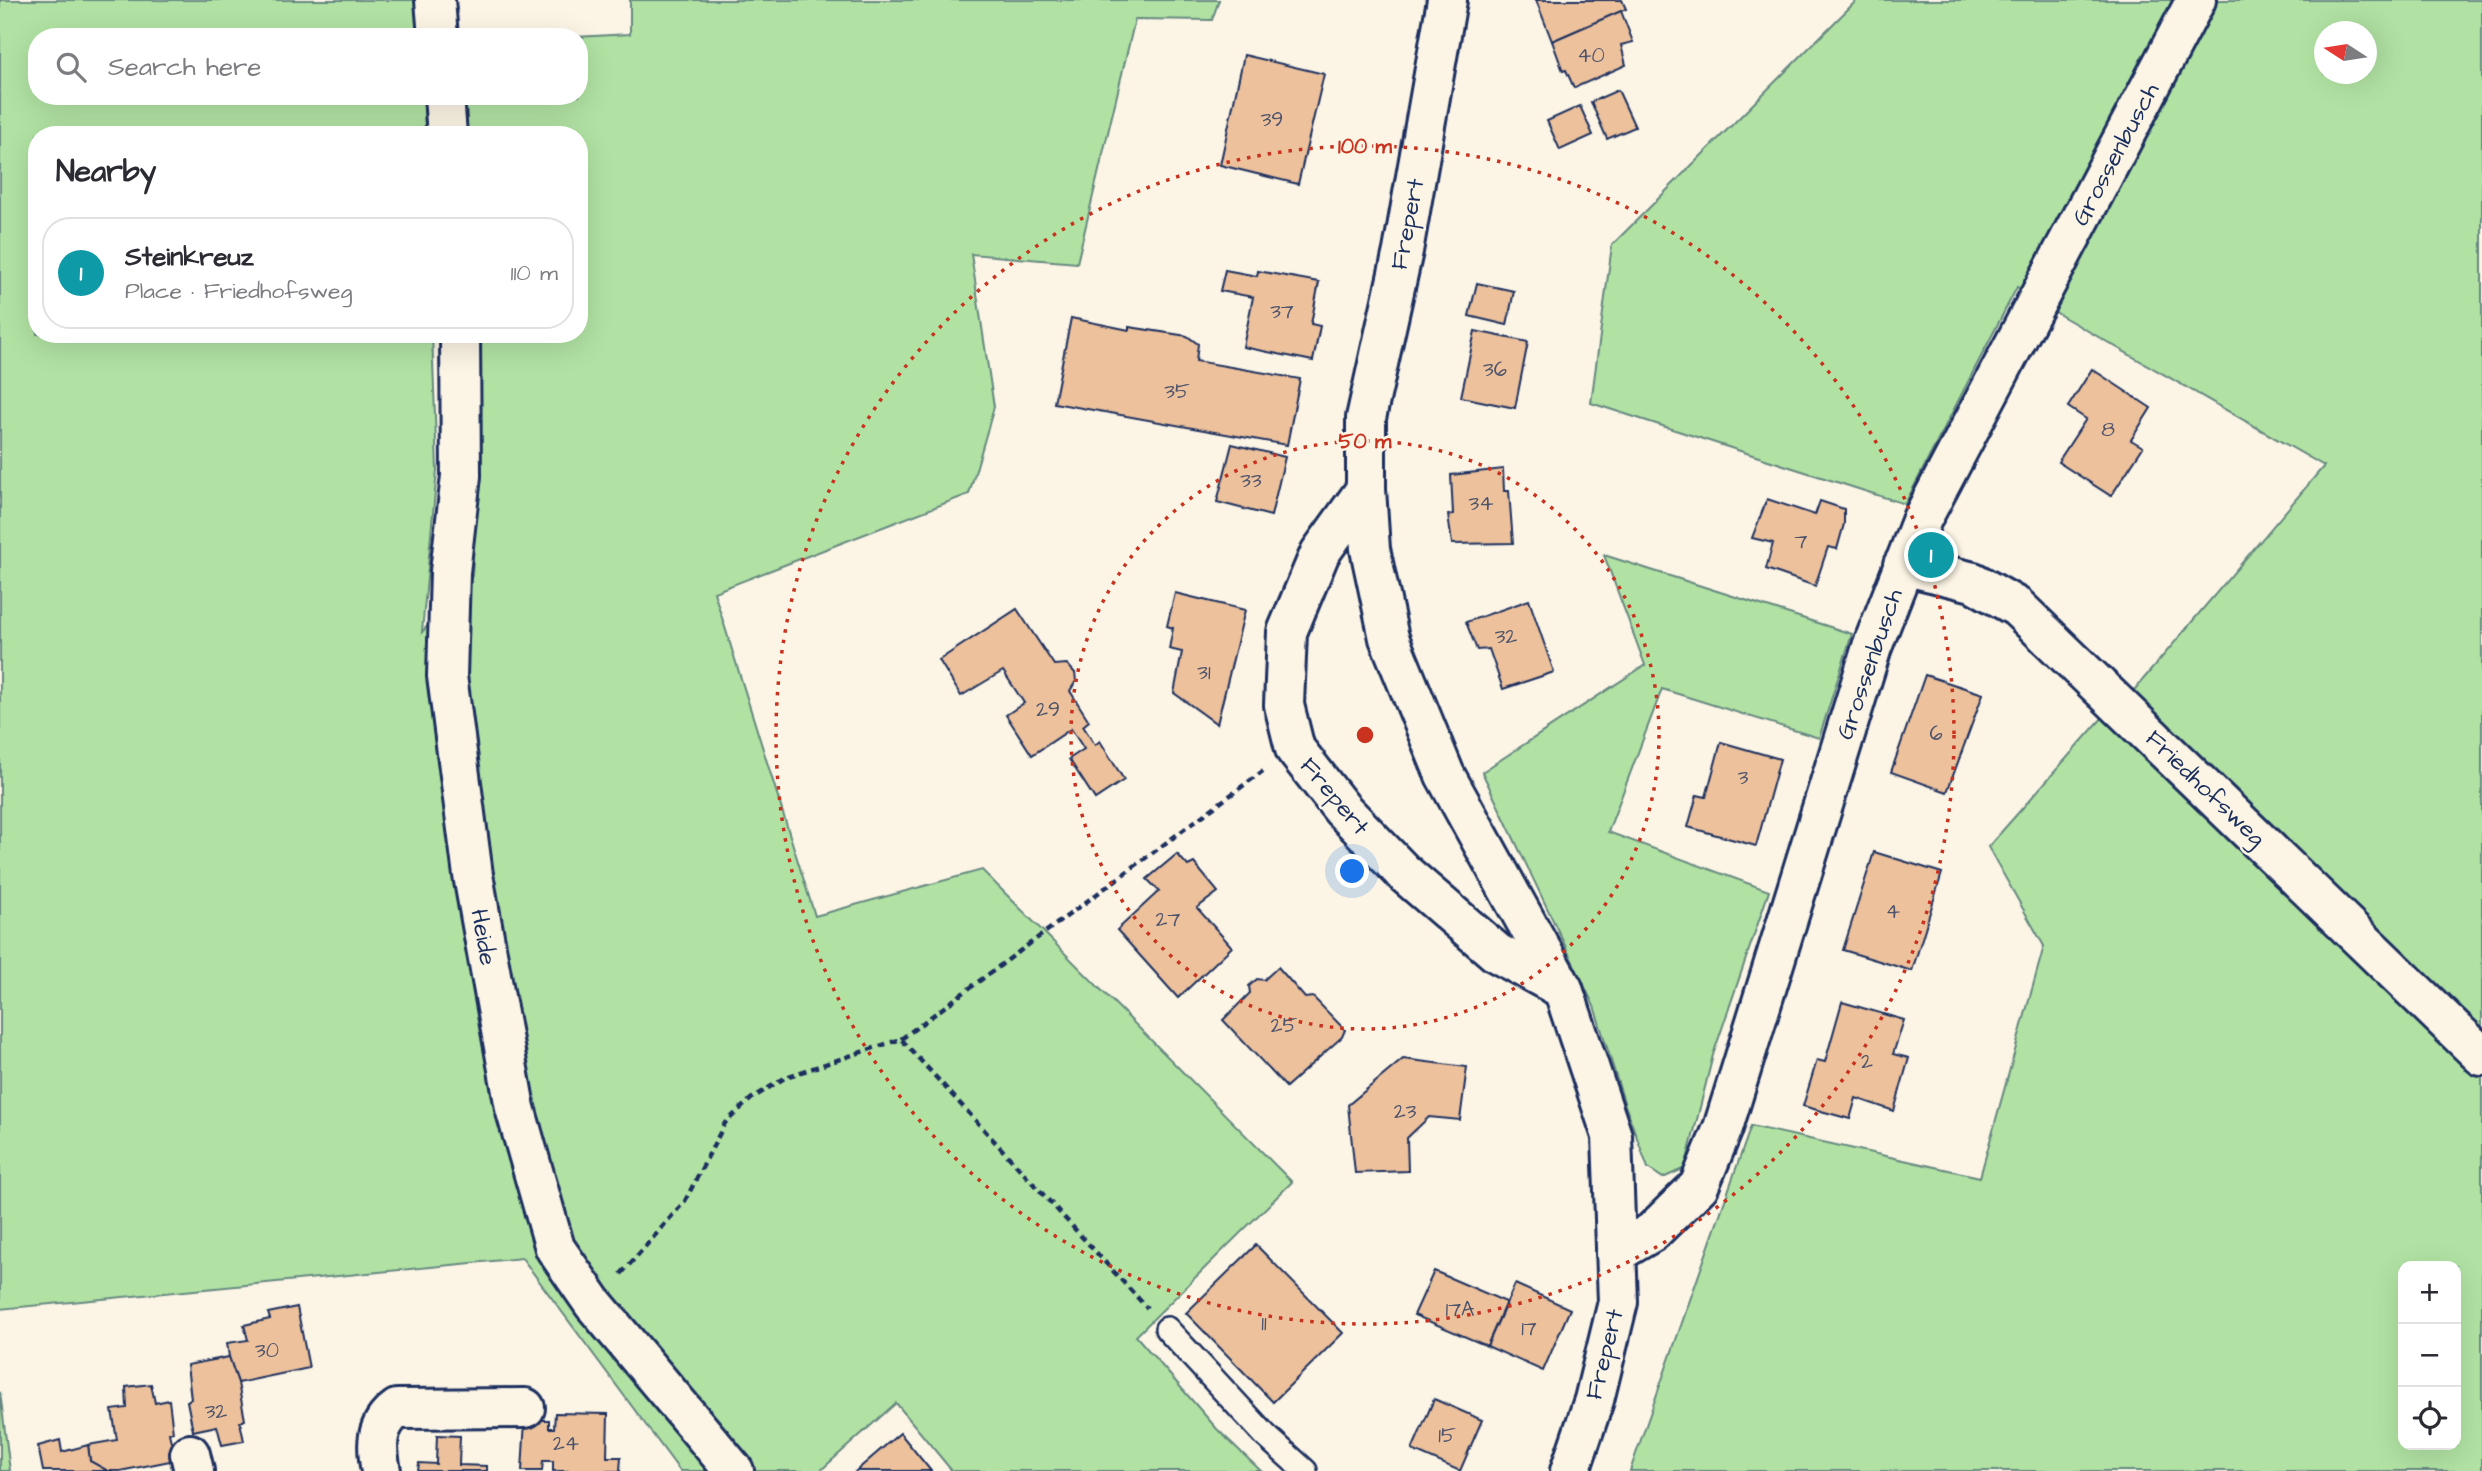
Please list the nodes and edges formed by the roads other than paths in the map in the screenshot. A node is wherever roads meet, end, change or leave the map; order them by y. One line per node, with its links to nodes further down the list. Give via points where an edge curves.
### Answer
1 (435, 0): 4 (street)
2 (1447, 0): 8 (street, Frepert, via 1403,251 1366,418)
3 (2196, 0): 9 (street, Grossenbusch, via 1922,519)
4 (437, 28)
5 (445, 105): 6 (street)
6 (446, 126)
7 (460, 343): 16 (street, Heide, via 461,476 450,572 447,676 473,875 515,1108 555,1248 593,1303)
8 (1366, 489): 10 (street, Frepert, via 1370,549 1389,638 1445,775); 10 (street, Frepert, via 1320,553 1287,632 1284,705 1295,749 1342,809 1404,873 1496,953)
9 (1903, 565): 11 (street, Friedhofsweg, via 1972,582 2017,607); 12 (street, Grossenbusch, via 1872,647 1723,1128 1699,1186 1652,1232)
10 (1563, 989): 12 (street, Frepert, via 1612,1136)
11 (2482, 1056)
12 (1616, 1253): 18 (street, Frepert, via 1618,1303 1594,1400)
13 (1167, 1329): 17 (lane, via 1266,1436)
14 (525, 1408): 15 (street, via 397,1409 384,1418 378,1439)
15 (381, 1471)
16 (734, 1471)
17 (1305, 1471)
18 (1570, 1471)

